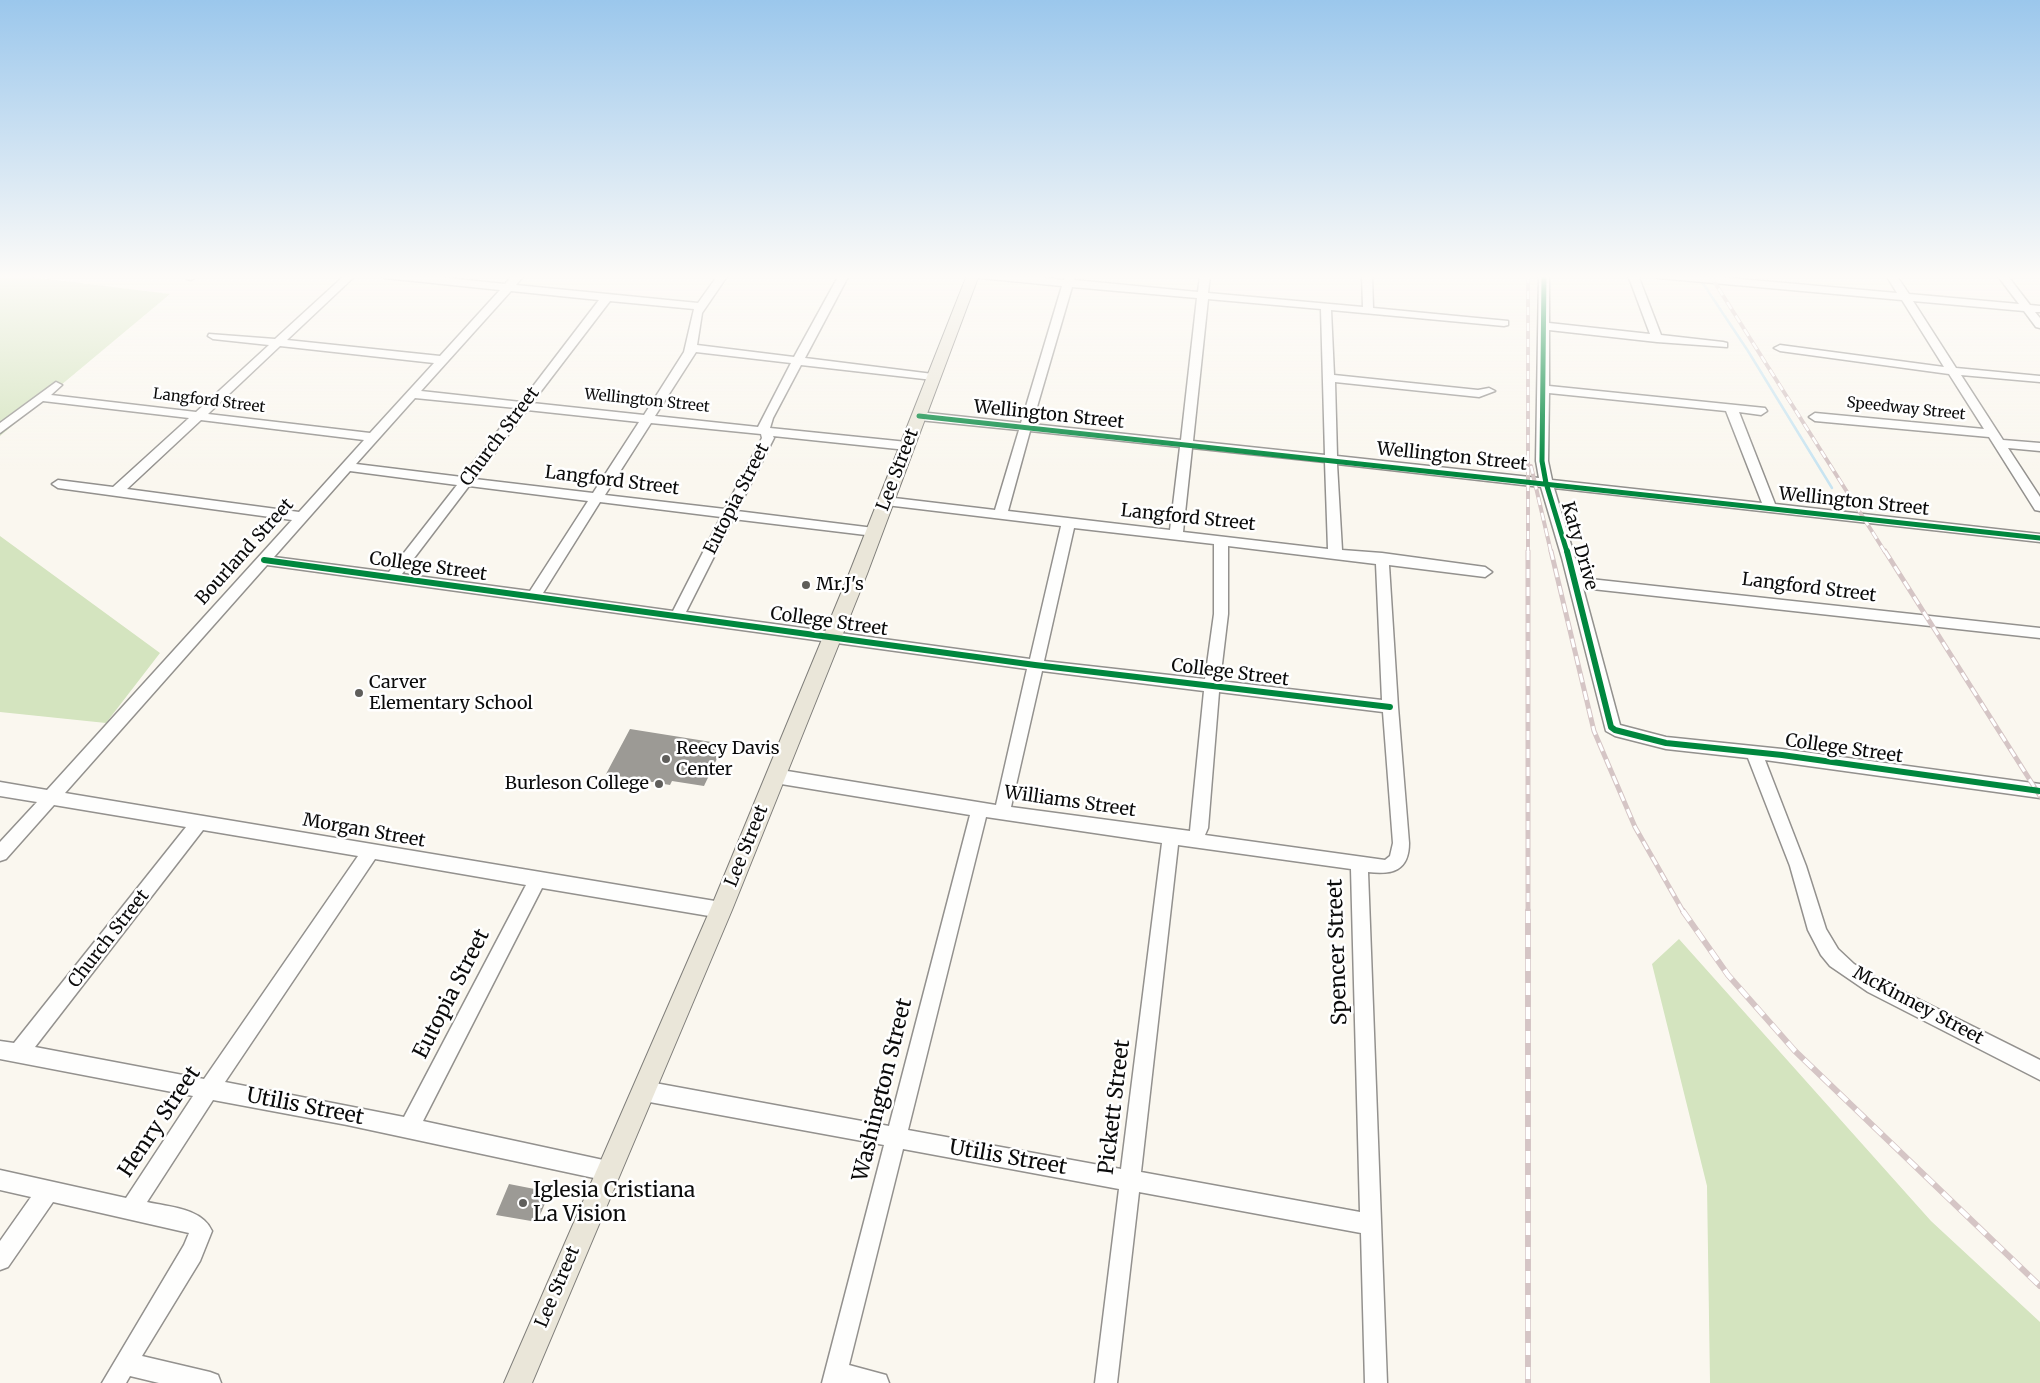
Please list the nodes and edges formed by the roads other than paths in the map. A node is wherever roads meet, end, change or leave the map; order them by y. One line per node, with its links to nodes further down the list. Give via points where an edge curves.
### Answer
1 (246, 340): 14 (street)
2 (282, 340): 14 (street)
3 (460, 340): 18 (street, Bourland Street)
4 (575, 340): 29 (street, Church Street)
5 (693, 340): 16 (street)
6 (809, 340): 19 (street, Eutopia Street)
7 (948, 340): 21 (main road, Lee Street)
8 (1052, 340): 36 (street)
9 (1199, 340): 41 (street)
10 (1328, 340): 22 (street)
11 (1543, 340): 25 (street, Katy Drive)
12 (1663, 340): 15 (street)
13 (1932, 340): 20 (street)
14 (278, 343): 18 (street); 32 (street)
15 (1722, 345)
16 (692, 348): 19 (street); 34 (street)
17 (1780, 348): 20 (street)
18 (442, 360): 27 (street, Bourland Street)
19 (798, 360): 21 (street); 38 (street, Eutopia Street, via 767,418)
20 (1952, 371): 23 (street); 40 (street)
21 (933, 377): 33 (main road, Lee Street)
22 (1330, 378): 26 (street, via 1479,394); 44 (street)
23 (2040, 379)
24 (56, 384): 28 (street)
25 (1542, 389): 30 (street); 47 (street, Katy Drive, via 1542,461)
26 (1489, 391)
27 (412, 394): 29 (street, Wellington Street); 39 (street, Bourland Street)
28 (41, 397): 32 (street, Langford Street); 37 (street)
29 (525, 405): 34 (street, Wellington Street); 46 (street, Church Street)
30 (1731, 408): 31 (street); 53 (street)
31 (1761, 412)
32 (199, 416): 39 (street, Langford Street); 49 (street)
33 (919, 416): 36 (street, Wellington Street); 42 (main road, Lee Street)
34 (649, 417): 38 (street, Wellington Street); 50 (street)
35 (1815, 417): 40 (street, Speedway Street)
36 (1026, 428): 41 (street, Wellington Street); 55 (street)
37 (0, 429)
38 (765, 430): 42 (street, Wellington Street); 54 (street, Eutopia Street, via 768,438)
39 (373, 437): 45 (street, Bourland Street)
40 (1996, 439): 43 (street, Speedway Street); 52 (street)
41 (1188, 444): 44 (street, Wellington Street); 59 (street)
42 (907, 446): 51 (main road, Lee Street)
43 (2040, 447)
44 (1330, 459): 47 (street, Wellington Street); 62 (street)
45 (346, 467): 46 (street, Langford Street); 56 (street, Bourland Street)
46 (466, 482): 50 (street, Langford Street); 66 (street, Church Street)
47 (1546, 483): 53 (street, Wellington Street); 67 (street, Katy Drive)
48 (58, 484): 49 (street)
49 (116, 492): 56 (street)
50 (597, 498): 54 (street, Langford Street); 68 (street)
51 (886, 501): 55 (street, Langford Street); 58 (main road, Lee Street)
52 (2040, 507)
53 (1770, 508): 60 (street, Wellington Street)
54 (729, 515): 58 (street, Langford Street); 69 (street, Eutopia Street)
55 (1000, 515): 57 (street, Langford Street)
56 (301, 517): 64 (street, Bourland Street)
57 (1068, 524): 59 (street, Langford Street); 72 (street)
58 (874, 532): 71 (main road, Lee Street)
59 (1176, 535): 61 (street, Langford Street)
60 (2040, 538)
61 (1221, 540): 62 (street, Langford Street); 73 (street, Pickett Street, via 1221,614)
62 (1334, 553): 63 (street, Langford Street)
63 (1382, 558): 65 (street, Langford Street); 74 (street, Spencer Street)
64 (264, 560): 66 (street, College Street); 80 (street, Bourland Street)
65 (1485, 572)
66 (392, 578): 68 (street, College Street)
67 (1574, 582): 70 (street, Langford Street); 75 (street, Katy Drive, via 1611,727)
68 (533, 597): 69 (street, College Street)
69 (677, 616): 71 (street, College Street)
70 (2040, 633)
71 (831, 638): 72 (street, College Street); 77 (main road, Lee Street)
72 (1036, 665): 73 (street, College Street); 82 (street)
73 (1212, 686): 74 (street, College Street); 84 (street, Pickett Street, via 1200,828 1196,836)
74 (1390, 707): 87 (street, Spencer Street, via 1401,851 1393,865)
75 (1643, 738): 76 (street, College Street)
76 (1754, 752): 79 (street, College Street); 91 (street, McKinney Street, via 1797,866 1815,926 1836,960 1874,986)
77 (775, 776): 81 (street, Williams Street); 89 (main road, Lee Street)
78 (0, 790): 80 (street, Morgan Street)
79 (2040, 791)
80 (49, 798): 83 (street, Morgan Street); 86 (street, Bourland Street)
81 (980, 809): 82 (street, Williams Street); 95 (street, Washington Street)
82 (1002, 813): 84 (street, Williams Street)
83 (199, 824): 85 (street, Morgan Street); 90 (street, Church Street)
84 (1181, 838): 87 (street, Williams Street); 98 (street, Pickett Street)
85 (370, 853): 88 (street, Morgan Street); 92 (street, Henry Street)
86 (0, 854)
87 (1359, 863): 101 (street, Spencer Street)
88 (537, 880): 89 (street, Morgan Street); 94 (street, Eutopia Street)
89 (721, 910): 93 (main road, Lee Street)
90 (9, 1052): 92 (street, Utilis Street)
91 (2040, 1070)
92 (211, 1088): 94 (street, Utilis Street); 100 (street, Henry Street)
93 (644, 1091): 95 (street, Utilis Street); 96 (main road, Lee Street)
94 (408, 1128): 96 (street, Utilis Street)
95 (895, 1137): 98 (street, Utilis Street); 104 (street, Washington Street)
96 (608, 1171): 107 (main road, Lee Street)
97 (0, 1180): 99 (street)
98 (1130, 1181): 101 (street, Utilis Street); 109 (street, Pickett Street)
99 (49, 1190): 100 (street); 102 (street)
100 (131, 1209): 103 (street, via 189,1222 201,1231 192,1253)
101 (1372, 1225): 110 (street, Spencer Street)
102 (0, 1259)
103 (125, 1364): 105 (street); 106 (street)
104 (834, 1378): 108 (street)
105 (113, 1383)
106 (210, 1383)
107 (518, 1383)
108 (878, 1383)
109 (1106, 1383)
110 (1376, 1383)

